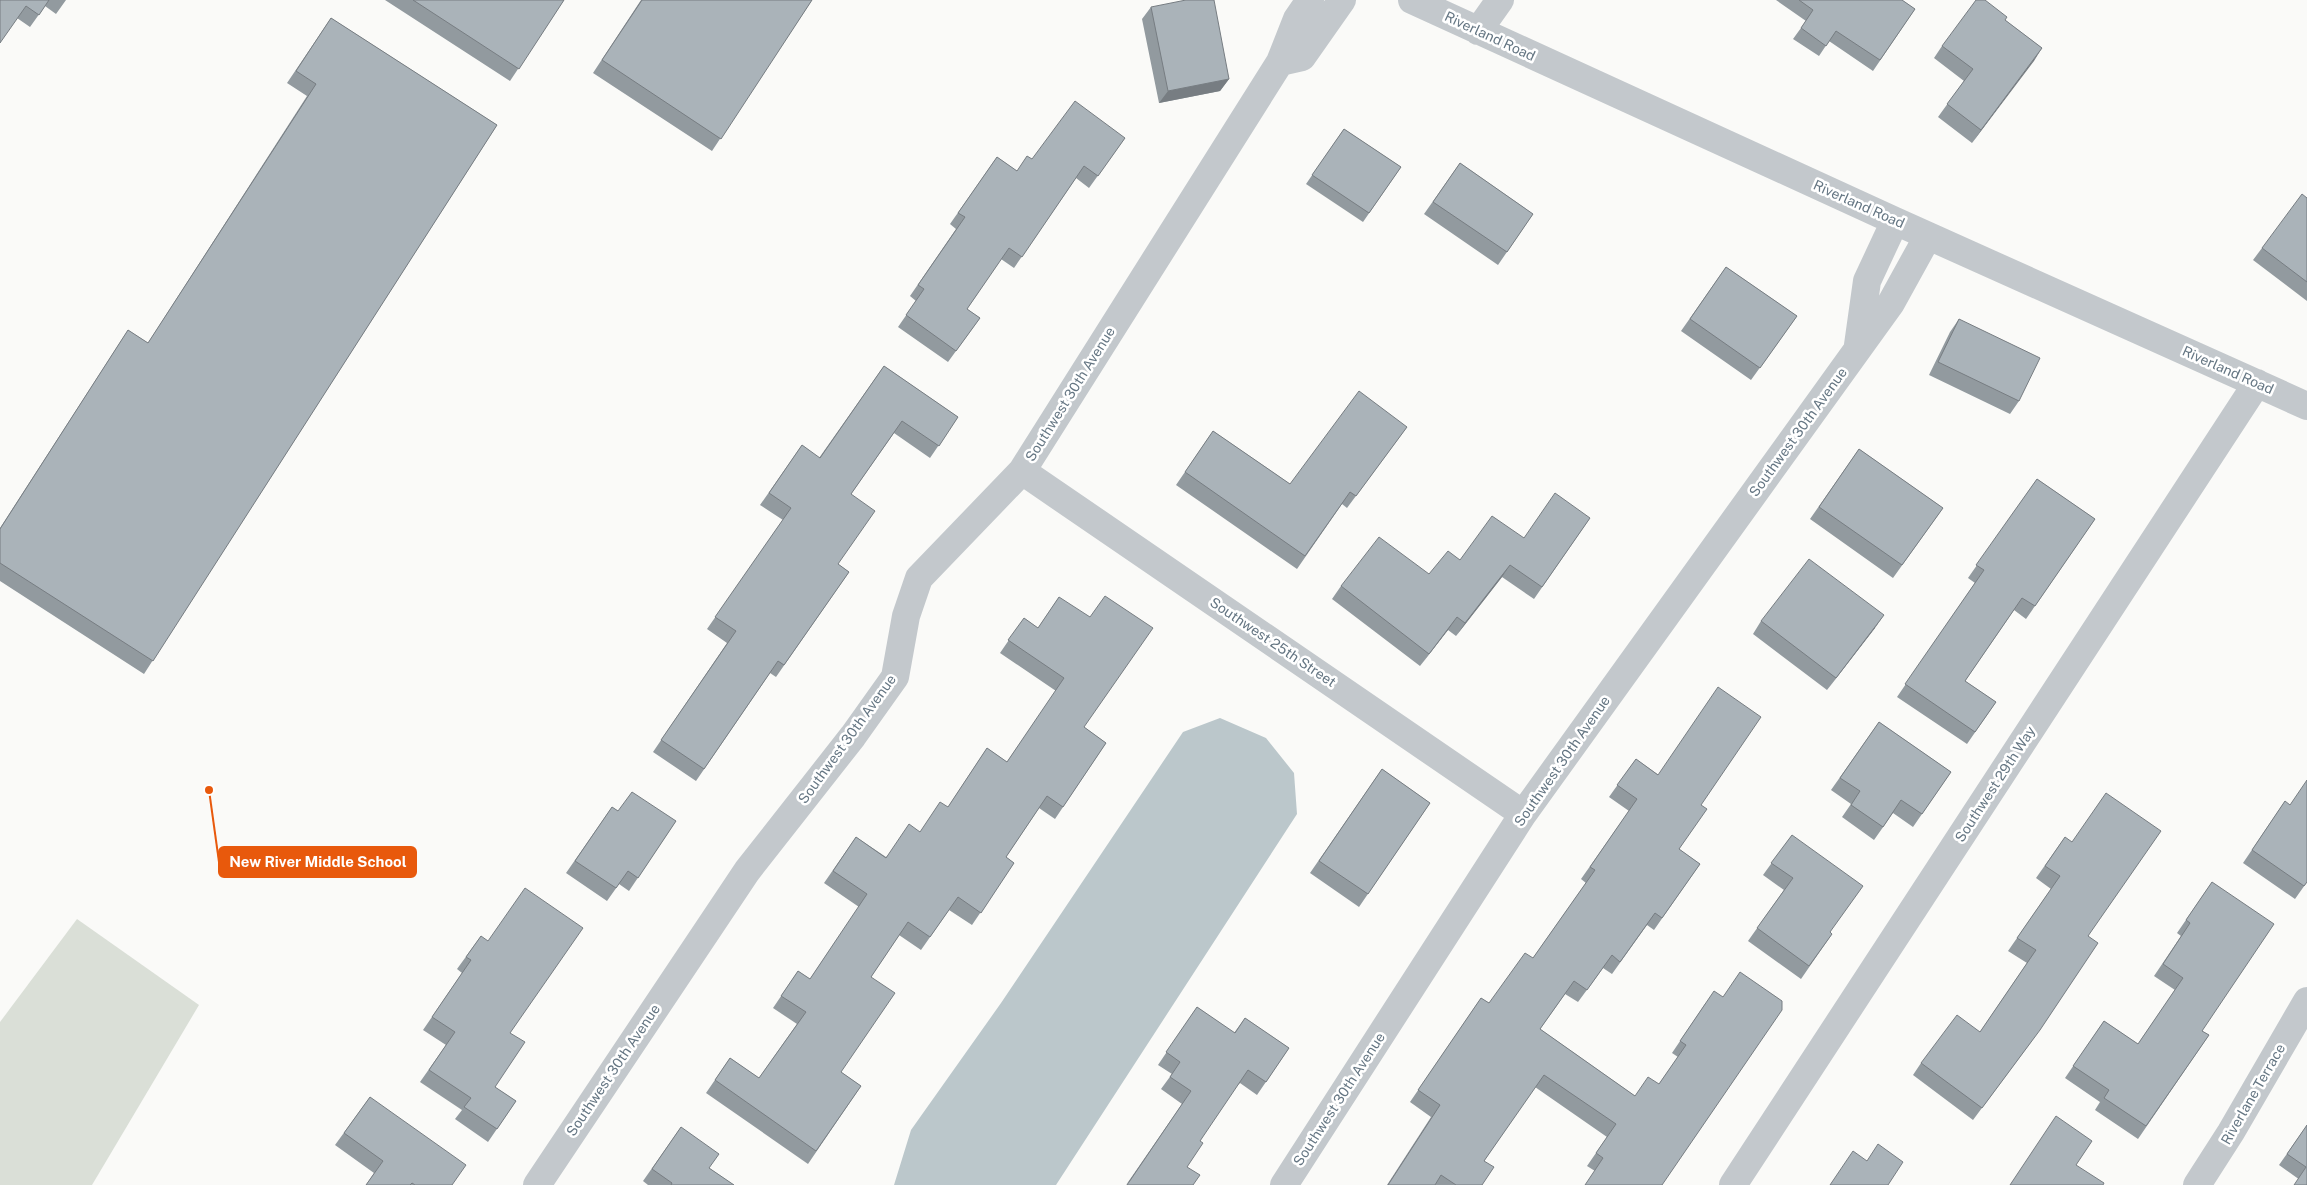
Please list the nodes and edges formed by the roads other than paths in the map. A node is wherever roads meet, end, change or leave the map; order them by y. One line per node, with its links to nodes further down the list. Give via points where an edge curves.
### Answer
1 (1310, 0): 6 (street, Southwest 30th Avenue, via 1297,19)
2 (1342, 0): 6 (street, via 1302,57)
3 (1412, 0): 5 (street, Riverland Road)
4 (1500, 0): 5 (street)
5 (1478, 31): 7 (street, Riverland Road)
6 (1280, 62): 12 (street, Southwest 30th Avenue)
7 (1895, 221): 8 (street, Riverland Road); 9 (street, Southwest 30th Avenue, via 1867,281)
8 (1928, 236): 9 (street, Southwest 30th Avenue, via 1890,304); 10 (street, Riverland Road)
9 (1857, 349): 13 (street, Southwest 30th Avenue)
10 (2257, 383): 11 (street, Riverland Road); 17 (street, Southwest 29th Way)
11 (2307, 406)
12 (1022, 471): 13 (street, Southwest 25th Street); 15 (street, Southwest 30th Avenue, via 919,578 906,616 895,677 747,871)
13 (1523, 814): 16 (street, Southwest 30th Avenue)
14 (2307, 1001): 18 (street, Riverlane Terrace)
15 (537, 1185)
16 (1284, 1185)
17 (1733, 1185)
18 (2197, 1185)

